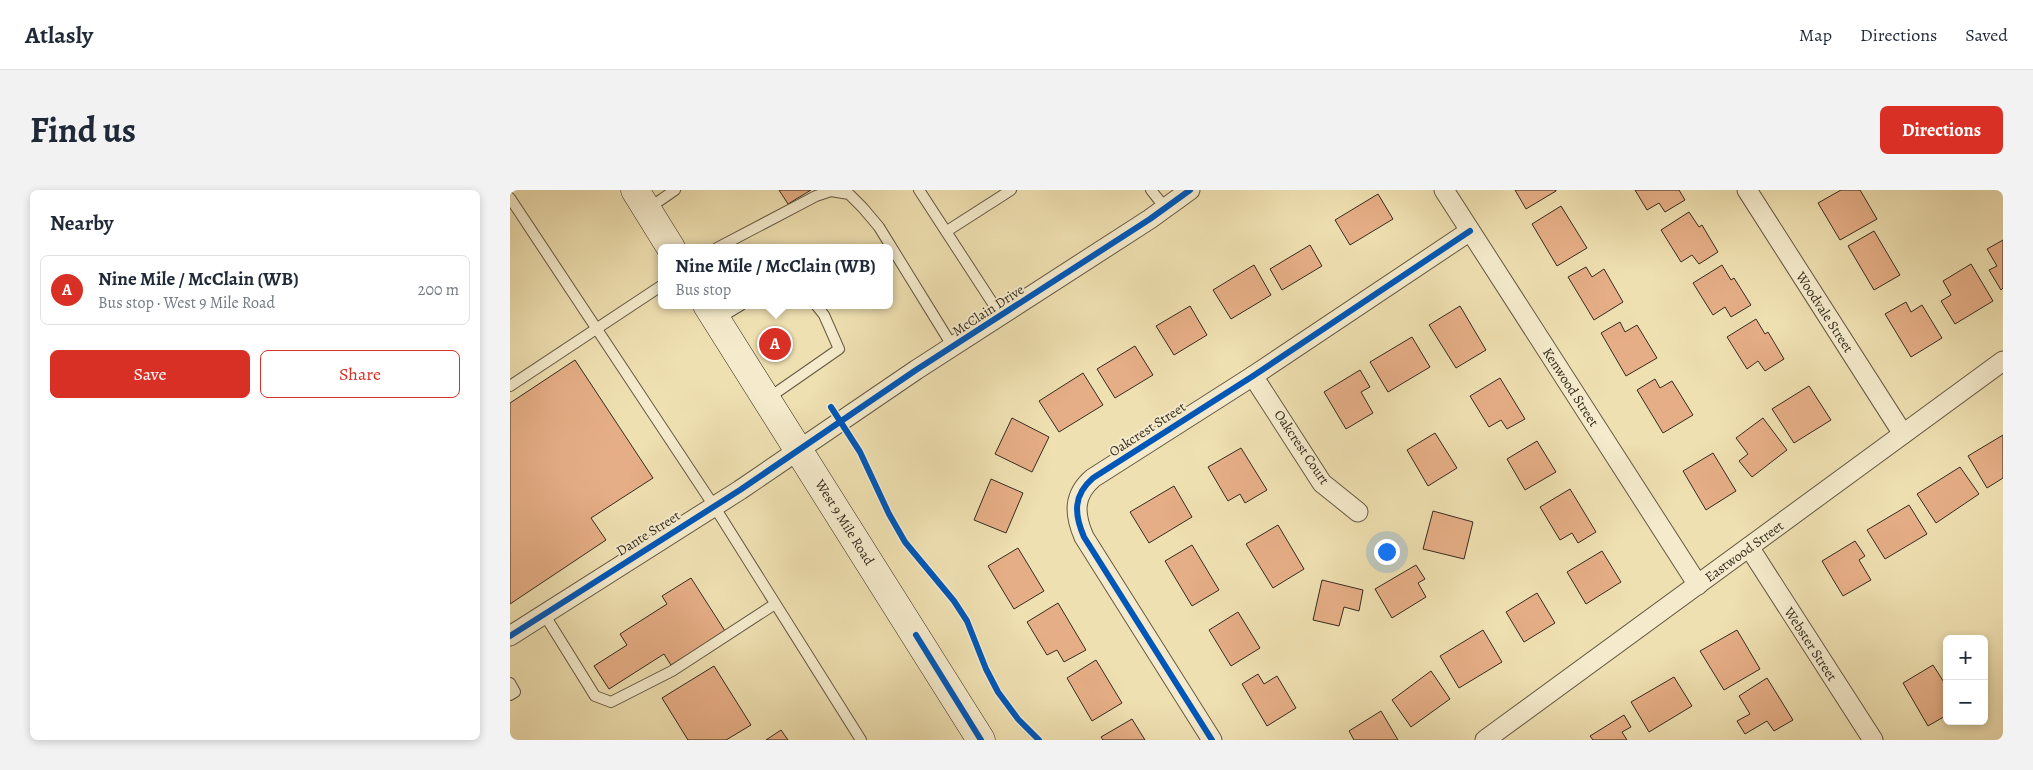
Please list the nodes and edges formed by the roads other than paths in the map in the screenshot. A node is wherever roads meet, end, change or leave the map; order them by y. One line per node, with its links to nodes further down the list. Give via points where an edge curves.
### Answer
1 (675, 190): 9 (lane)
2 (919, 190): 12 (lane)
3 (1011, 190): 12 (lane)
4 (1151, 190): 10 (lane)
5 (1190, 190): 10 (street, McClain Drive)
6 (1444, 190): 11 (street, Kenwood Street)
7 (1747, 190): 28 (street, Woodvale Street)
8 (510, 198): 22 (lane)
9 (641, 199): 13 (main road)
10 (1166, 209): 21 (street, McClain Drive)
11 (1470, 231): 25 (street, Oakcrest Street); 33 (street, Kenwood Street)
12 (947, 232): 21 (lane)
13 (669, 244)
14 (725, 244): 15 (lane, via 816,196 832,191 849,194 880,227)
15 (890, 244)
16 (893, 248): 23 (lane)
17 (658, 288): 22 (lane)
18 (726, 309): 20 (lane)
19 (819, 309): 27 (lane, via 839,349)
20 (712, 313): 27 (main road, West 9 Mile Road)
21 (1002, 316): 23 (street, McClain Drive)
22 (596, 328): 26 (lane); 30 (lane)
23 (953, 347): 29 (street, McClain Drive)
24 (2003, 361): 28 (street, Eastwood Street)
25 (1253, 376): 31 (street, Oakcrest Court, via 1322,483); 41 (street, Oakcrest Street, via 1094,478 1076,502 1078,525 1084,538)
26 (510, 386)
27 (766, 399): 29 (main road, West 9 Mile Road)
28 (1903, 434): 32 (street, Eastwood Street)
29 (798, 449): 30 (street, Dante Street); 39 (main road, West 9 Mile Road)
30 (714, 506): 34 (lane); 35 (street, Dante Street)
31 (1358, 512)
32 (1749, 547): 33 (street, Eastwood Street); 43 (street, Webster Street)
33 (1698, 585): 42 (street, Eastwood Street)
34 (775, 604): 35 (lane, via 637,691 612,702 595,696); 40 (lane)
35 (544, 614): 36 (street, Dante Street)
36 (510, 636)
37 (510, 684): 38 (lane, via 515,692)
38 (510, 695)
39 (974, 738)
40 (862, 740)
41 (1212, 740)
42 (1486, 740)
43 (1873, 740)

